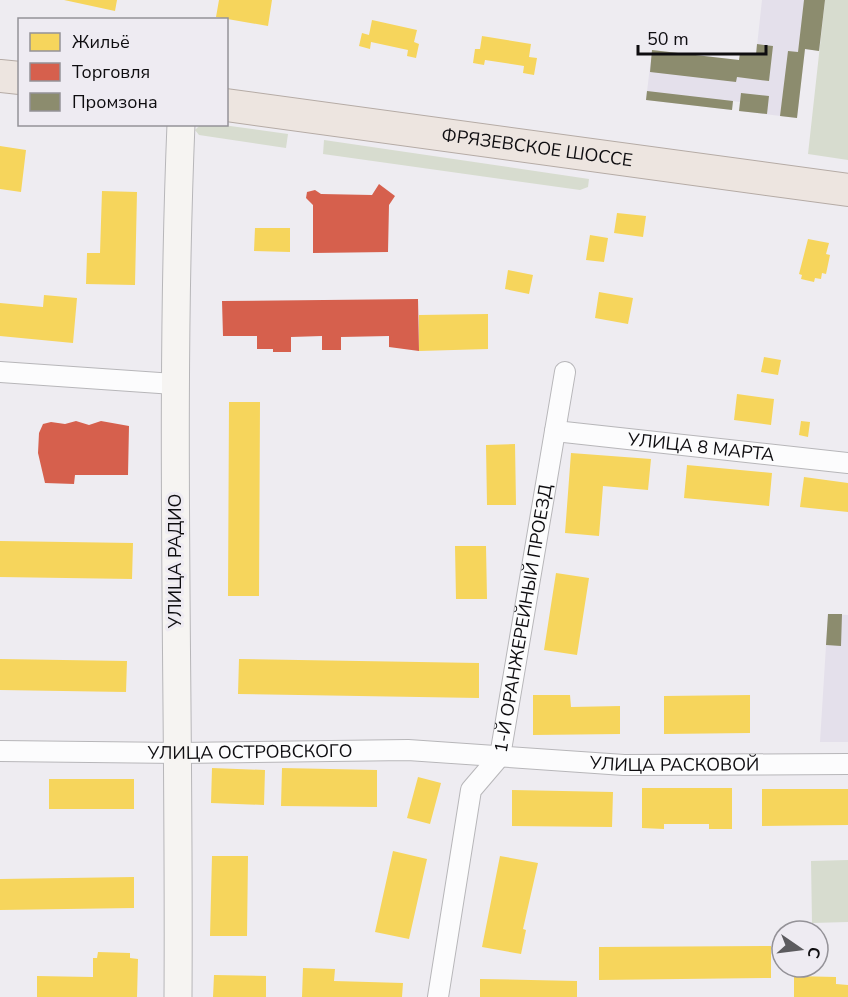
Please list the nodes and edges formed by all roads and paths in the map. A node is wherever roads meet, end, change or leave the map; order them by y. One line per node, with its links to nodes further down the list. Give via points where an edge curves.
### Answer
1 (0, 76): 2 (highway)
2 (18, 78)
3 (228, 105): 5 (highway, ФРЯЗЕВСКОЕ ШОССЕ)
4 (181, 126): 8 (main road, УЛИЦА РАДИО)
5 (848, 190)
6 (0, 372): 8 (street)
7 (566, 372): 9 (street, 1-Й ОРАНЖЕРЕЙНЫЙ ПРОЕЗД)
8 (174, 384): 12 (main road, УЛИЦА РАДИО)
9 (555, 432): 10 (street, УЛИЦА 8 МАРТА); 13 (street, 1-Й ОРАНЖЕРЕЙНЫЙ ПРОЕЗД)
10 (848, 463)
11 (0, 751): 12 (street, УЛИЦА ОСТРОВСКОГО)
12 (179, 753): 13 (street, УЛИЦА ОСТРОВСКОГО, via 408,750); 15 (main road, УЛИЦА РАДИО)
13 (500, 756): 14 (street, УЛИЦА РАСКОВОЙ, via 624,765); 16 (street, 1-Й ОРАНЖЕРЕЙНЫЙ ПРОЕЗД, via 471,789)
14 (848, 764)
15 (178, 997)
16 (438, 997)

